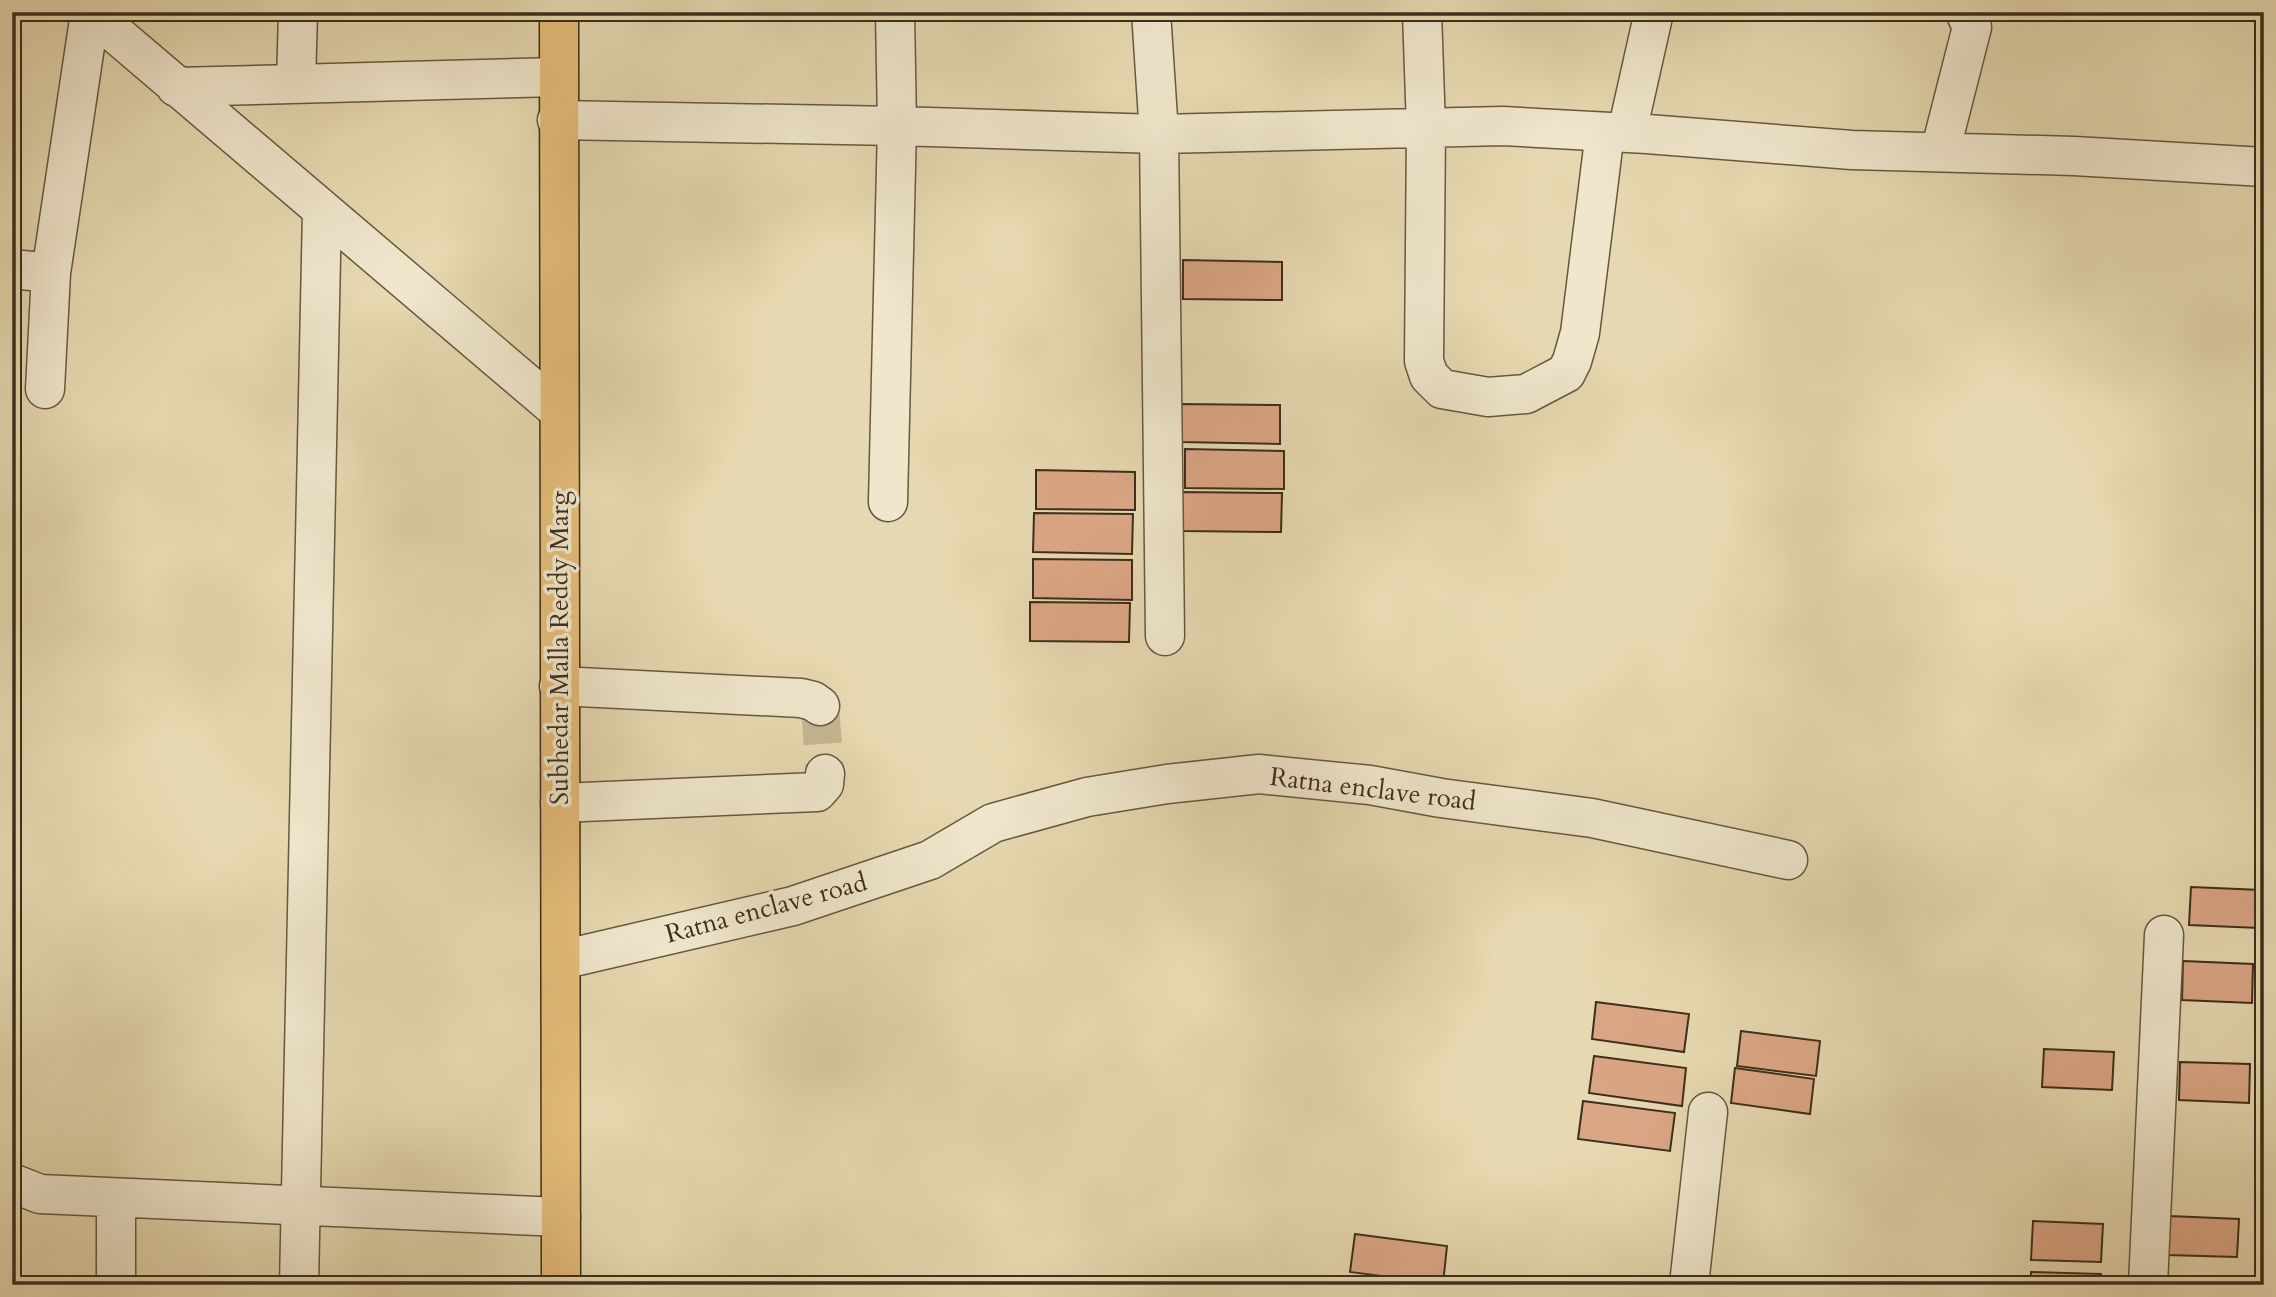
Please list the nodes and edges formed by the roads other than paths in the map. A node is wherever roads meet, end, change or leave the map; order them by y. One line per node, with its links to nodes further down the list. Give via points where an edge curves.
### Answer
1 (90, 12): 11 (street); 21 (street)
2 (298, 12): 10 (street)
3 (559, 12): 9 (main road, Subhedar Malla Reddy Marg)
4 (895, 12): 13 (street)
5 (1151, 12): 16 (street)
6 (1422, 12): 14 (street)
7 (1654, 12): 15 (street)
8 (1965, 12): 17 (street, via 1972,27)
9 (558, 77): 10 (street); 12 (main road, Subhedar Malla Reddy Marg)
10 (296, 84): 11 (street)
11 (176, 87): 19 (street)
12 (557, 120): 13 (street); 23 (main road, Subhedar Malla Reddy Marg)
13 (897, 126): 16 (street); 24 (street)
14 (1426, 128): 15 (street, via 1503,126); 15 (street, via 1424,361 1429,376 1443,388 1488,397 1526,394 1566,373 1573,361); 16 (street)
15 (1616, 132): 17 (street)
16 (1159, 134): 25 (street)
17 (1940, 152): 18 (street)
18 (2263, 164)
19 (322, 211): 23 (street); 36 (street)
20 (12, 269): 21 (street)
21 (51, 273): 22 (street)
22 (45, 390)
23 (559, 411): 26 (main road, Subhedar Malla Reddy Marg)
24 (888, 502)
25 (1165, 636)
26 (559, 686): 27 (street, via 800,698); 29 (main road, Subhedar Malla Reddy Marg)
27 (820, 706)
28 (825, 775): 29 (street, via 817,792)
29 (560, 803): 32 (main road, Subhedar Malla Reddy Marg)
30 (1788, 860): 32 (street, Ratna enclave road, via 1592,818 1370,785 1259,774 1087,797 993,823 930,860 793,906)
31 (2164, 935): 42 (street)
32 (561, 960): 37 (main road, Subhedar Malla Reddy Marg)
33 (1708, 1112): 41 (street)
34 (12, 1183): 35 (street, via 40,1194)
35 (116, 1198): 36 (street); 38 (street)
36 (301, 1206): 37 (street); 39 (street)
37 (561, 1217): 40 (main road, Subhedar Malla Reddy Marg)
38 (116, 1285)
39 (299, 1285)
40 (561, 1285)
41 (1689, 1285)
42 (2148, 1285)

